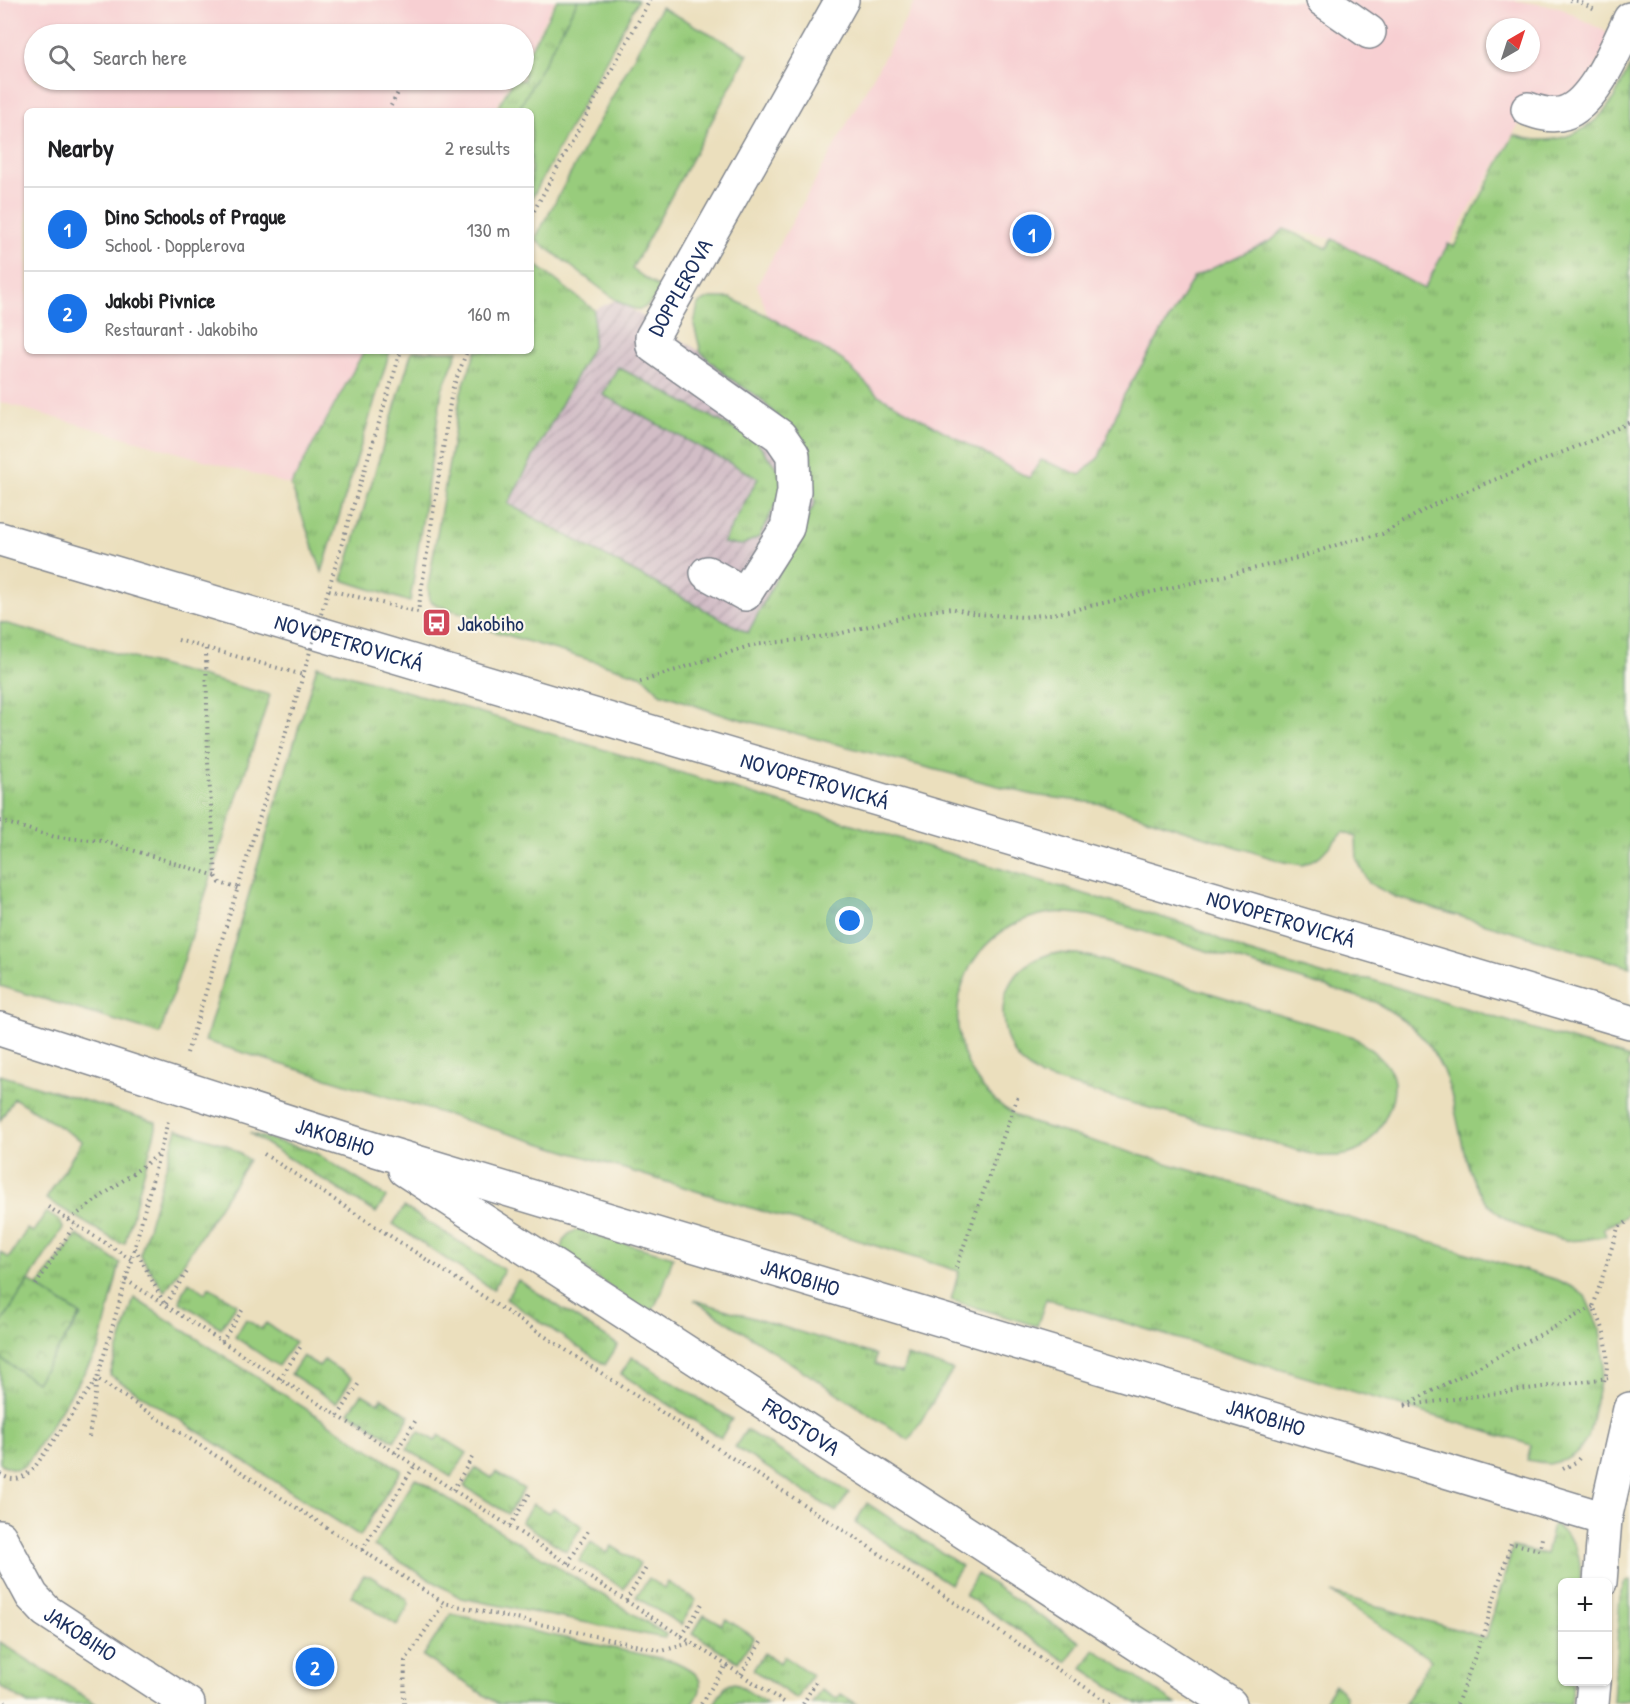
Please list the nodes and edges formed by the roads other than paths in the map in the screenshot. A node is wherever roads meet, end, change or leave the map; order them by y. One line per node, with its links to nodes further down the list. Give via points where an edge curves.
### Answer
1 (842, 0): 7 (street, DOPPLEROVA, via 652,337 653,346 780,436 793,454 794,491 787,528 745,594)
2 (1323, 0): 4 (street)
3 (1630, 19): 5 (street, via 1608,63 1578,106 1564,114 1545,115)
4 (1369, 32)
5 (1528, 110)
6 (0, 539): 8 (street, NOVOPETROVICKÁ)
7 (707, 573)
8 (1630, 1022)
9 (0, 1029): 10 (street, JAKOBIHO)
10 (373, 1149): 13 (street, JAKOBIHO); 17 (street, FROSTOVA)
11 (1630, 1409): 13 (street)
12 (0, 1537): 16 (street, JAKOBIHO, via 32,1596 46,1611)
13 (1613, 1539): 14 (street)
14 (1601, 1578)
15 (1594, 1686): 18 (street)
16 (188, 1704)
17 (1230, 1704)
18 (1593, 1704)

